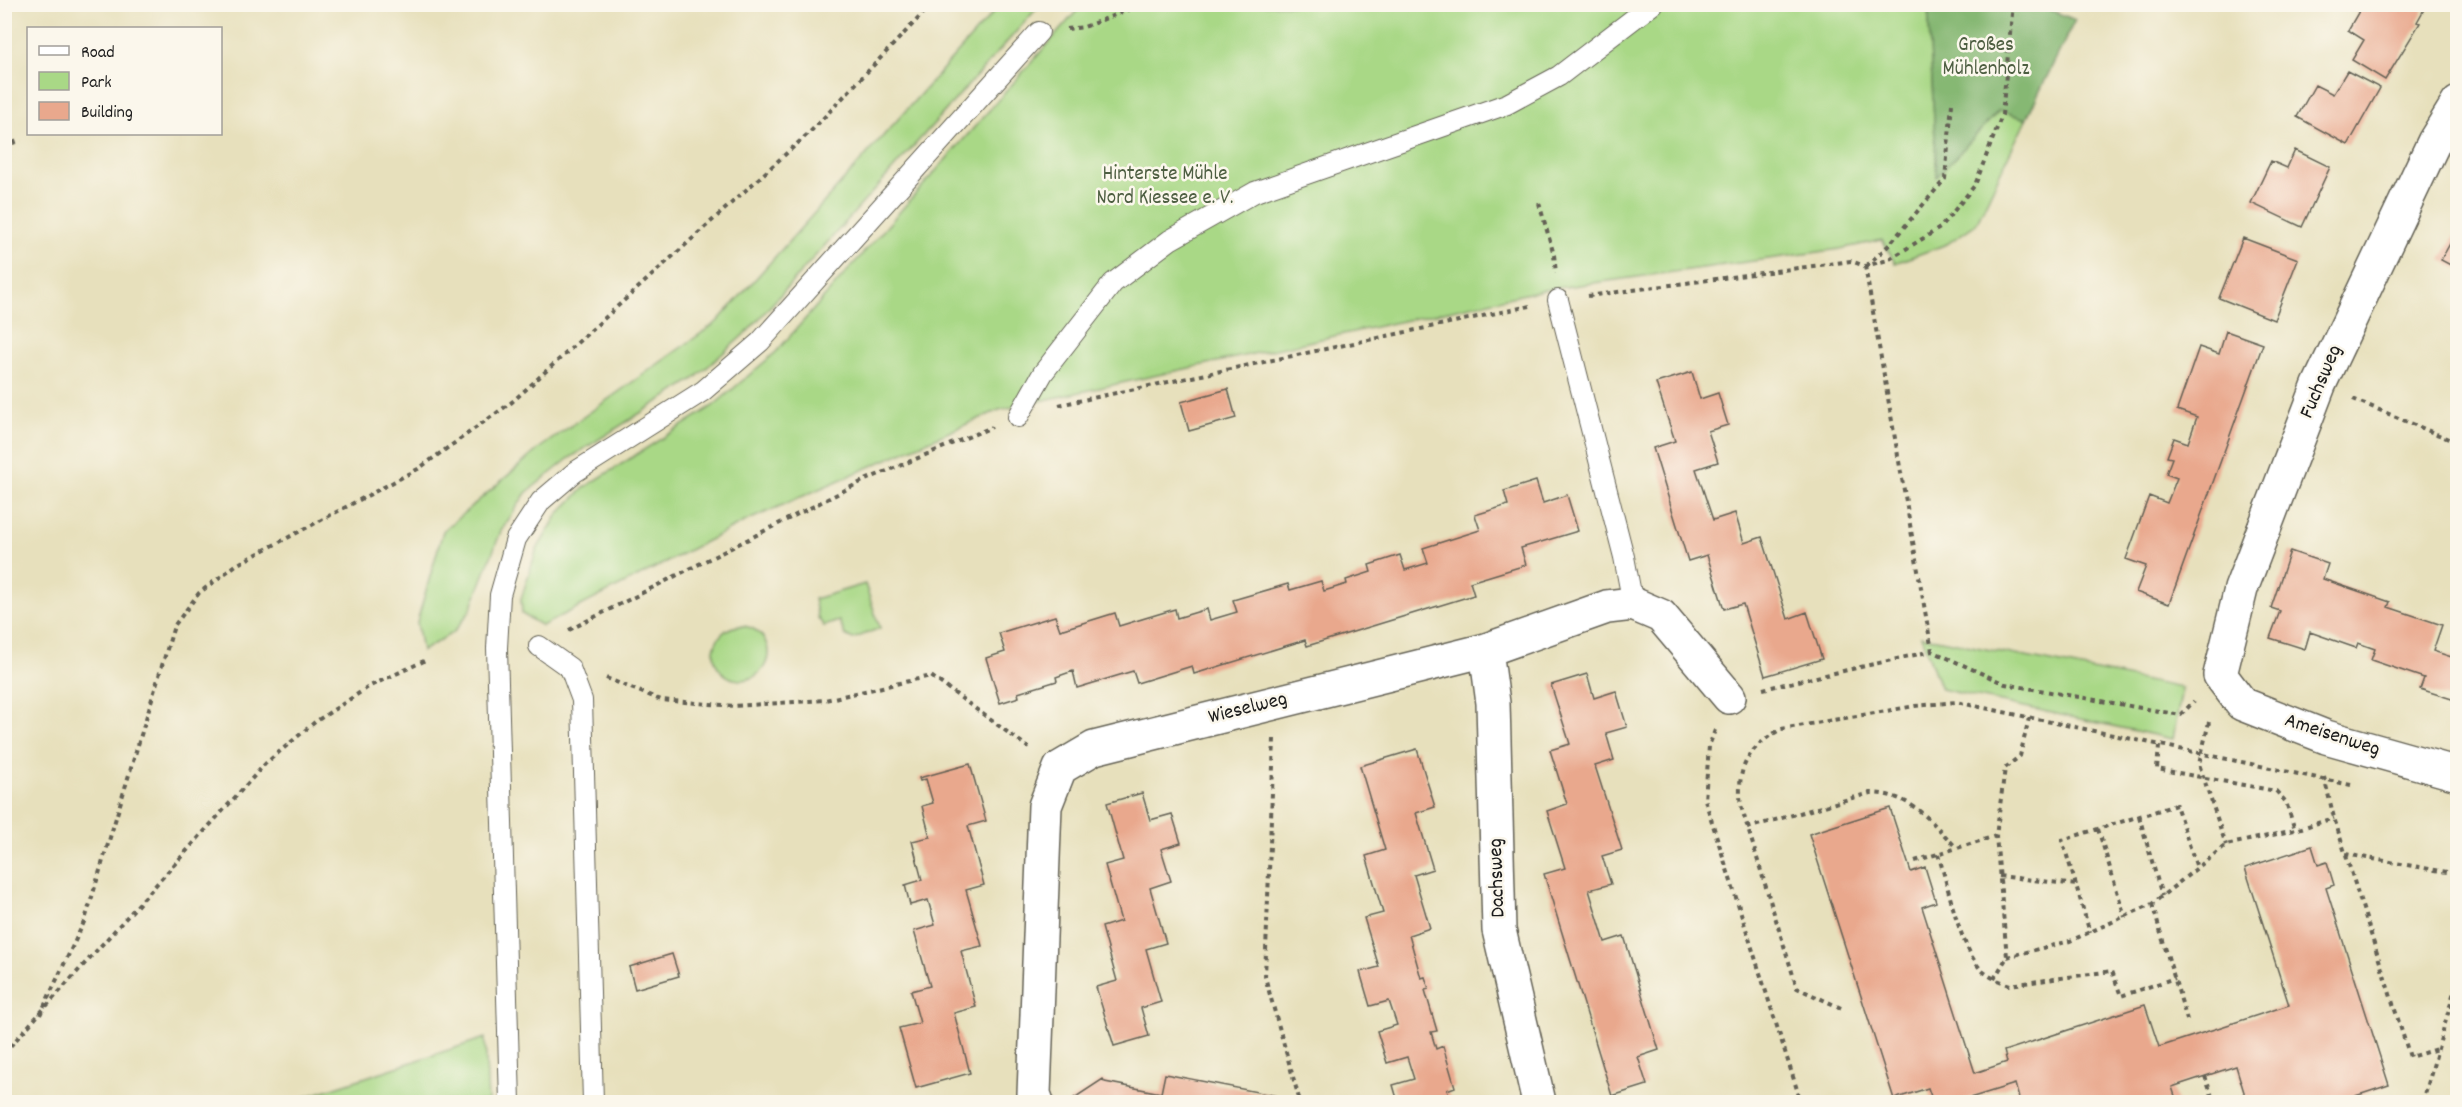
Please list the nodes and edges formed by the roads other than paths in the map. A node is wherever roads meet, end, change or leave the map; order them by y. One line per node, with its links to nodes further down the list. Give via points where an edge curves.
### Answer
1 (1653, 4): 5 (lane, via 1559,76 1507,104 1255,192 1170,240 1113,283 1043,373)
2 (1040, 32): 12 (lane, via 760,342 703,391 575,472 541,501 516,539 500,595 497,648)
3 (2457, 103): 9 (street, Fuchsweg, via 2434,142 2319,385 2241,589)
4 (1558, 300): 6 (lane)
5 (1018, 417)
6 (1633, 604): 8 (street, Wieselweg, via 1607,607); 10 (street, via 1661,616)
7 (539, 646): 13 (lane, via 570,668 582,700)
8 (1486, 650): 14 (street, Wieselweg, via 1094,748 1060,768 1046,806 1034,1094); 15 (street, Dachsweg, via 1493,703 1499,930)
9 (2220, 675): 11 (street, Ameisenweg, via 2242,704 2326,737)
10 (1729, 697)
11 (2457, 774)
12 (510, 1102)
13 (593, 1102)
14 (1037, 1102)
15 (1539, 1102)

